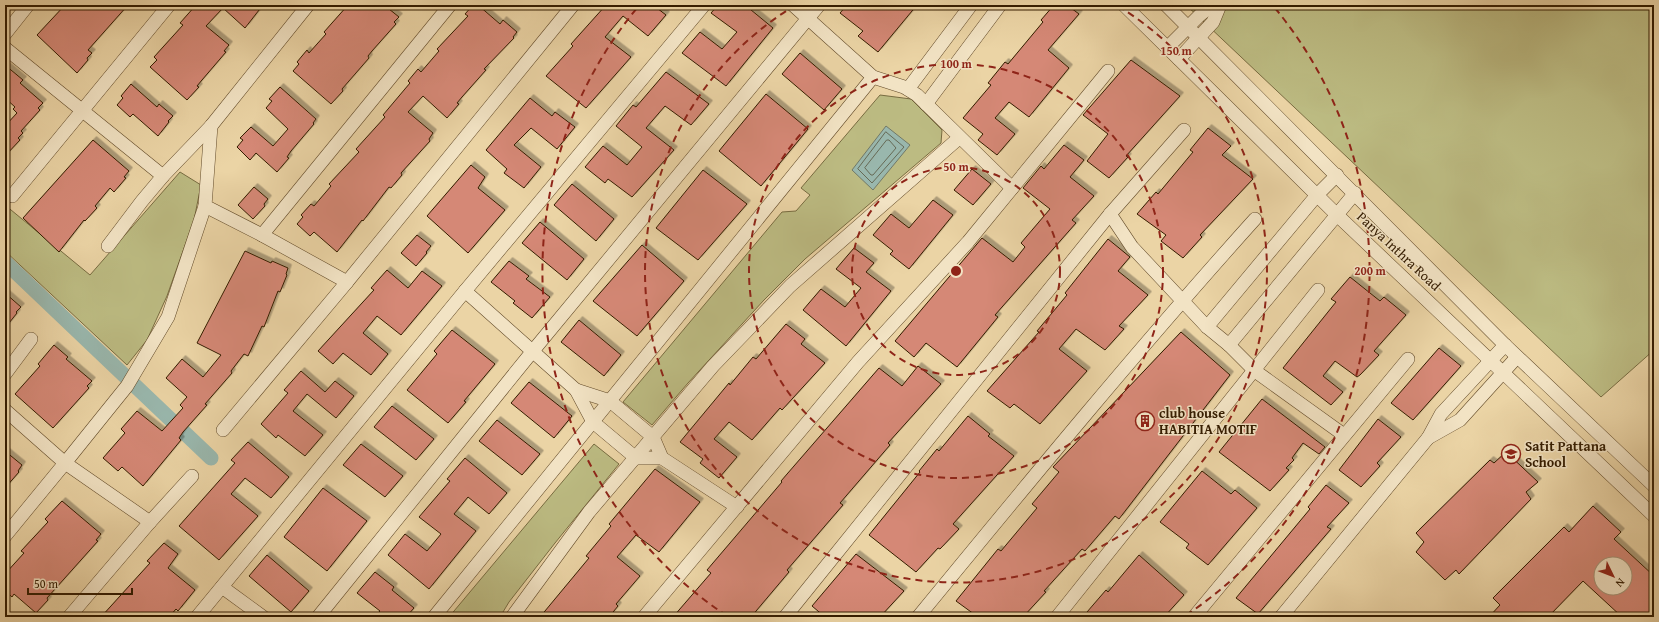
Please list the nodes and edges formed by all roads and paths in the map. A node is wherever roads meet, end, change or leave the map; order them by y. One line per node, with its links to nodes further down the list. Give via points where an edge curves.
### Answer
1 (28, 5): 18 (street)
2 (169, 5): 27 (street)
3 (308, 5): 28 (street)
4 (450, 5): 41 (street)
5 (573, 5): 43 (street)
6 (704, 5): 45 (street)
7 (793, 5): 15 (street)
8 (819, 5): 15 (street)
9 (1000, 5): 17 (street)
10 (1124, 5): 21 (street, Panya Inthra Road)
11 (1166, 5): 16 (street, Panya Inthra Road)
12 (1212, 5): 16 (street)
13 (1220, 5): 19 (street, via 1213,22)
14 (967, 10): 17 (street); 25 (street)
15 (807, 19): 24 (street); 51 (street)
16 (1188, 26): 19 (street, Panya Inthra Road); 21 (street)
17 (982, 28): 26 (street)
18 (5, 34)
19 (1199, 38): 22 (street); 31 (street, Panya Inthra Road)
20 (5, 48): 27 (street)
21 (1168, 48): 22 (street, Panya Inthra Road)
22 (1179, 59): 35 (street, Panya Inthra Road)
23 (1108, 71): 33 (street)
24 (873, 77): 25 (street); 59 (street)
25 (908, 89): 26 (street)
26 (926, 104): 30 (street)
27 (81, 110): 32 (street); 36 (street)
28 (211, 126): 32 (street); 37 (street)
29 (1184, 130): 38 (street)
30 (959, 138): 33 (street); 64 (street, via 790,286 713,366)
31 (1337, 175): 34 (street, Panya Inthra Road); 35 (street)
32 (162, 176): 42 (street)
33 (1012, 188): 71 (street, via 968,242 858,362)
34 (1355, 193): 39 (street); 50 (street, Panya Inthra Road)
35 (1317, 195): 39 (street, Panya Inthra Road); 47 (street)
36 (12, 196)
37 (206, 206): 41 (street); 68 (street, via 168,317 127,386)
38 (1110, 214): 46 (street, via 1132,246); 83 (street)
39 (1336, 214): 49 (street); 54 (street, Panya Inthra Road)
40 (1255, 219): 46 (street)
41 (262, 235): 43 (street)
42 (108, 246)
43 (347, 282): 62 (street)
44 (1318, 290): 55 (street)
45 (465, 291): 51 (street); 75 (street)
46 (1182, 300): 47 (street); 84 (street)
47 (1207, 327): 49 (street)
48 (31, 339): 57 (street)
49 (1229, 345): 55 (street)
50 (1504, 345): 52 (street, Panya Inthra Road); 54 (street)
51 (532, 352): 58 (street); 79 (street)
52 (1517, 357): 56 (street); 70 (street, Panya Inthra Road)
53 (1408, 359): 63 (street)
54 (1491, 360): 56 (street, Panya Inthra Road); 65 (street, via 1441,414)
55 (1255, 371): 63 (street); 85 (street)
56 (1503, 372): 65 (street, via 1460,420); 72 (street, Panya Inthra Road)
57 (5, 374)
58 (576, 390): 59 (street); 61 (street)
59 (610, 401): 61 (street); 64 (street)
60 (5, 410): 68 (street)
61 (593, 422): 66 (street); 80 (street)
62 (223, 430)
63 (1344, 435): 86 (street)
64 (653, 438): 66 (street); 67 (street)
65 (1428, 438): 87 (street)
66 (636, 458): 67 (street); 81 (street, via 589,512)
67 (662, 458): 71 (street)
68 (65, 463): 73 (street); 74 (street)
69 (192, 476): 73 (street)
70 (1654, 486)
71 (737, 507): 82 (street)
72 (1654, 516)
73 (150, 522): 76 (street)
74 (5, 536)
75 (222, 587): 77 (street); 78 (street)
76 (69, 617)
77 (197, 617)
78 (263, 617)
79 (318, 617)
80 (434, 617)
81 (512, 617)
82 (644, 617)
83 (785, 617)
84 (918, 617)
85 (1058, 617)
86 (1194, 617)
87 (1281, 617)

